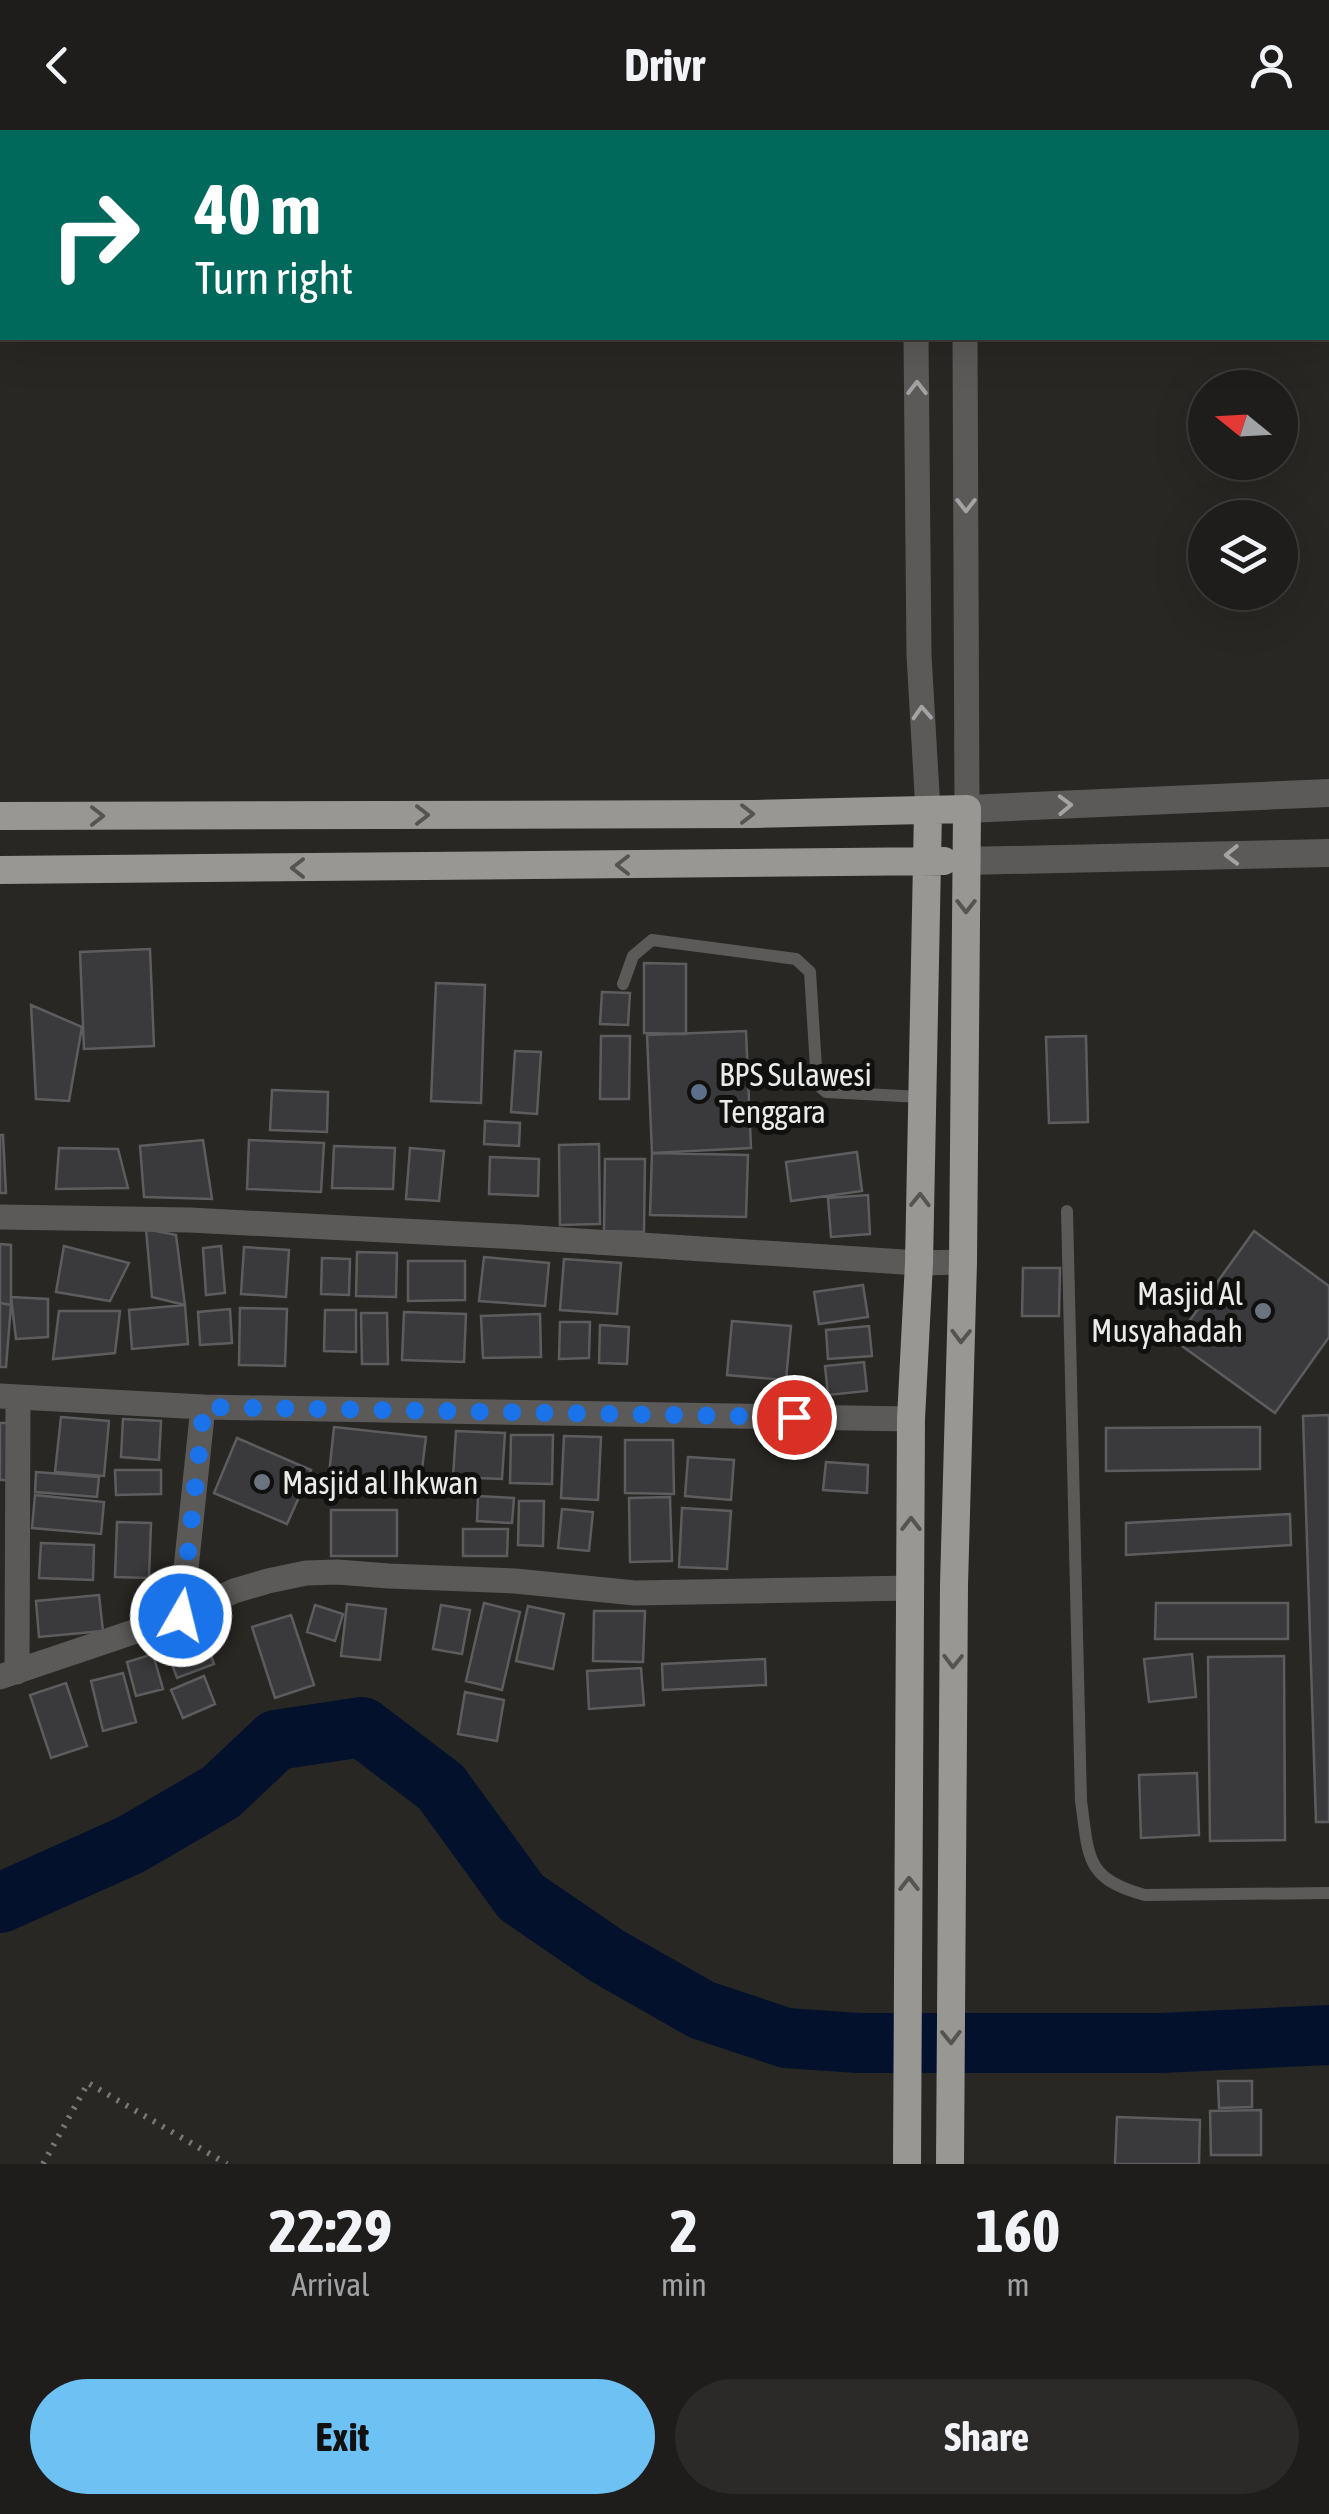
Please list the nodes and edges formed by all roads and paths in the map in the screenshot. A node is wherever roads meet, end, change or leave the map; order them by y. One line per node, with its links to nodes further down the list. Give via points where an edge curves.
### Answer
1 (916, 340): 5 (street, one-way to 1, via 918,656)
2 (965, 340): 4 (street, one-way to 4)
3 (1329, 793): 4 (street, one-way to 3)
4 (967, 809): 5 (highway); 9 (highway)
5 (928, 810): 6 (highway, one-way to 5); 8 (highway)
6 (0, 816)
7 (1329, 852): 9 (street, one-way to 9)
8 (928, 861): 9 (highway); 10 (highway, one-way to 10); 12 (highway)
9 (966, 861): 15 (highway, one-way to 15)
10 (0, 870)
11 (623, 984): 12 (lane, via 632,956 652,940 796,959 810,972 817,1084 826,1092)
12 (922, 1098): 16 (highway, one-way to 12)
13 (1067, 1212): 23 (lane, via 1081,1801 1090,1858 1117,1888 1145,1895)
14 (0, 1218): 16 (street, via 190,1220)
15 (962, 1262): 16 (street); 27 (highway, one-way to 27)
16 (919, 1263): 19 (highway)
17 (9, 1396): 18 (street); 22 (street)
18 (204, 1407): 19 (street); 21 (street)
19 (912, 1419): 20 (highway, one-way to 19)
20 (911, 1588): 21 (street, via 635,1593 306,1572 268,1580); 26 (highway, one-way to 20)
21 (181, 1616): 22 (street)
22 (9, 1675)
23 (1329, 1893)
24 (43, 2164): 25 (path, via 88,2082)
25 (227, 2164)
26 (907, 2164)
27 (950, 2164)

